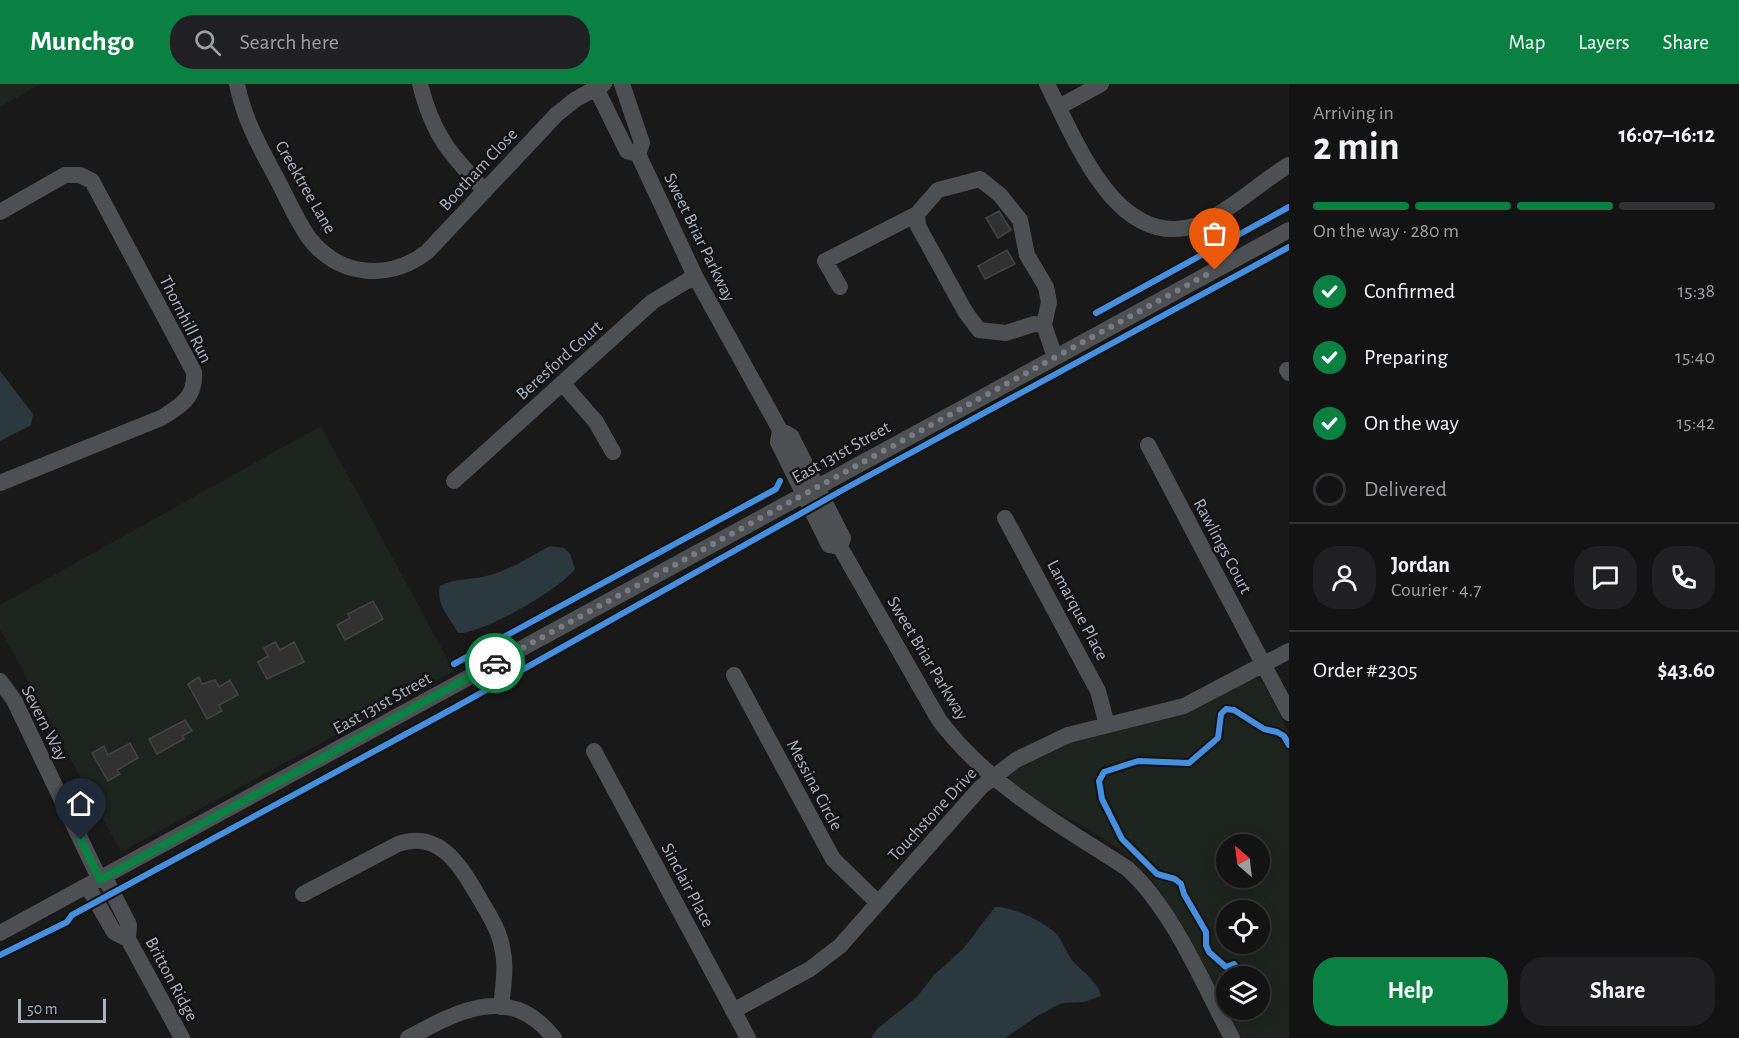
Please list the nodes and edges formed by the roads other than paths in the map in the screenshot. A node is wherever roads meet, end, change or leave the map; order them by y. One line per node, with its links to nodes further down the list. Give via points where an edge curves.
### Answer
1 (237, 84): 14 (street, Creektree Lane, via 250,128 308,237 322,253 344,266)
2 (420, 84): 10 (street, via 444,147)
3 (622, 84): 8 (street, Sweet Briar Parkway, via 642,143)
4 (1047, 84): 7 (street)
5 (1101, 84): 7 (street)
6 (598, 85): 8 (street, Sweet Briar Parkway, via 627,151); 10 (street, Bootham Close, via 557,114)
7 (1059, 107): 9 (street, via 1110,197 1127,212 1155,225 1183,228 1207,220)
8 (638, 154): 15 (street, Sweet Briar Parkway)
9 (1289, 165)
10 (485, 191): 14 (street, Bootham Close, via 421,257)
11 (0, 212): 23 (street, Thornhill Run, via 65,176 80,175 92,181 194,372 195,386 185,404 161,418)
12 (917, 214): 16 (street, via 825,261); 17 (street, via 918,226 979,330 1006,333 1034,324); 17 (street, via 938,190 960,183 980,179 1000,195 1020,220 1027,255 1046,287 1049,302)
13 (1289, 230): 18 (street, East 131st Street)
14 (377, 272)
15 (695, 276): 19 (street, Beresford Court, via 652,302); 24 (street, Sweet Briar Parkway, via 780,430 791,436)
16 (840, 287)
17 (1044, 325): 18 (street)
18 (1055, 357): 24 (street, East 131st Street)
19 (562, 383): 21 (street, via 596,422); 22 (street, Beresford Court)
20 (1148, 445): 27 (street, Rawlings Court)
21 (613, 452)
22 (454, 481)
23 (0, 483)
24 (810, 491): 33 (street, Sweet Briar Parkway, via 829,545 840,547 939,720 958,745); 34 (street, East 131st Street)
25 (1005, 518): 31 (street, Lamarque Place, via 1098,691)
26 (1289, 651): 27 (street, Touchstone Drive)
27 (1263, 664): 30 (street, Rawlings Court); 31 (street, Touchstone Drive, via 1184,705)
28 (734, 675): 36 (street, Messina Circle, via 833,859)
29 (0, 681): 34 (street, Severn Way, via 14,700)
30 (1289, 713)
31 (1107, 725): 33 (street, Touchstone Drive, via 1042,745)
32 (594, 750): 39 (street, Sinclair Place)
33 (992, 777): 36 (street, Touchstone Drive); 44 (street, Sweet Briar Parkway, via 1011,794 1139,879 1168,920)
34 (98, 882): 37 (street, East 131st Street); 40 (street, Britton Ridge, via 114,932 128,939)
35 (303, 894): 38 (street, via 398,844 416,840 436,845 460,864 499,936 504,963)
36 (878, 903): 39 (street, Touchstone Drive, via 822,961)
37 (0, 933)
38 (501, 1007): 41 (street, via 469,1008); 42 (street, via 531,1017)
39 (733, 1011): 43 (street, Sinclair Place)
40 (182, 1038)
41 (408, 1038)
42 (554, 1038)
43 (748, 1038)
44 (1232, 1038)

